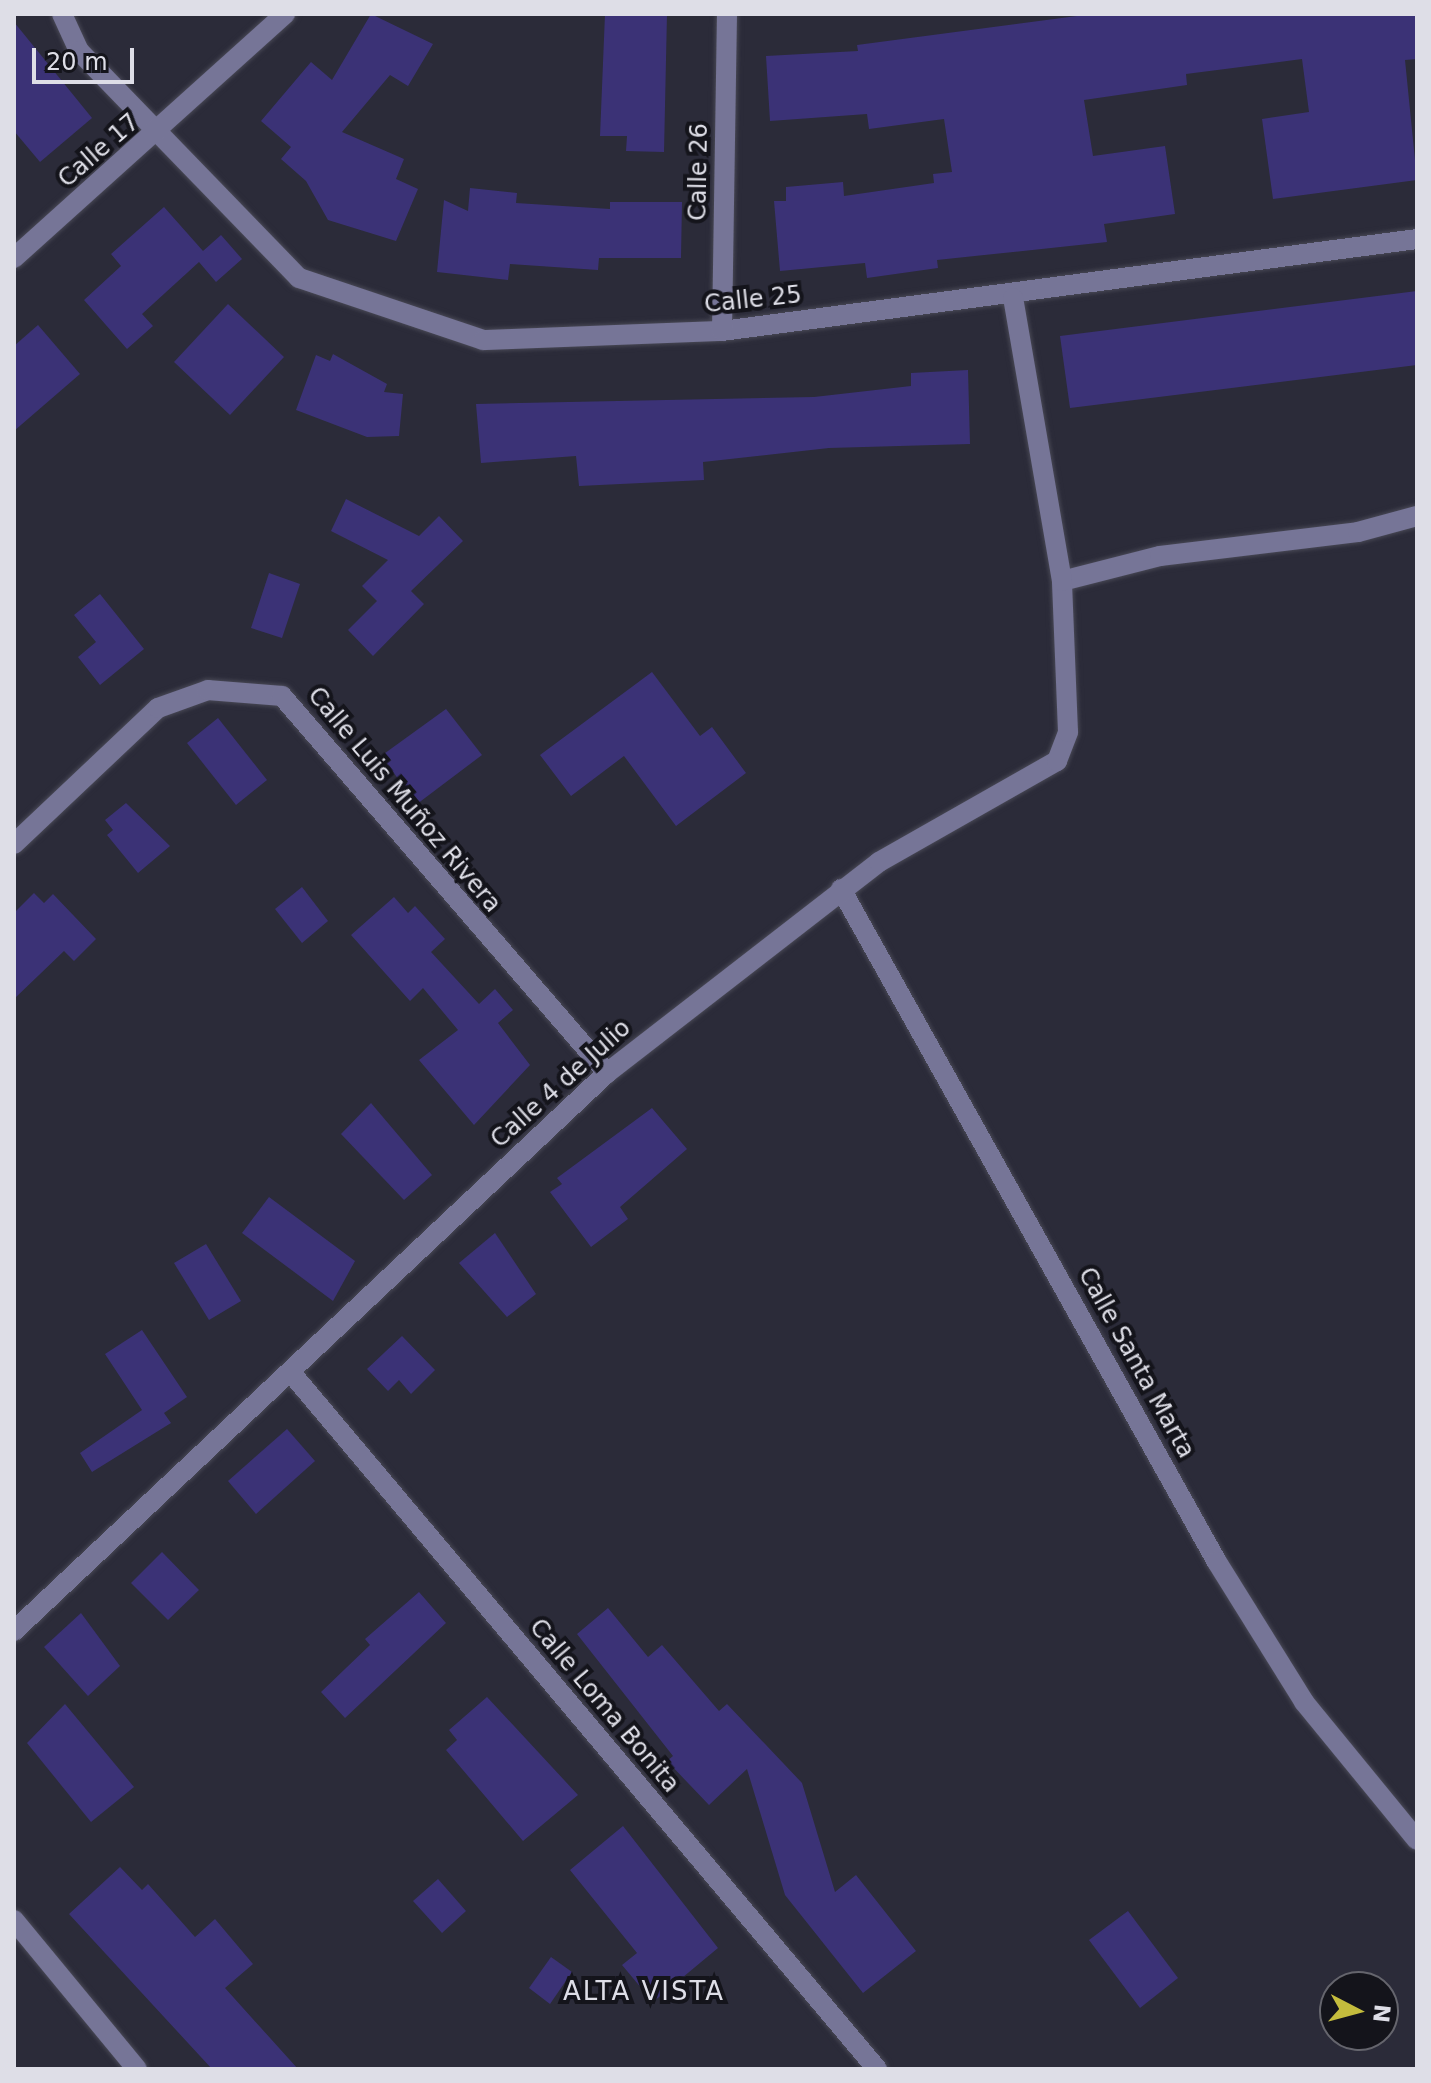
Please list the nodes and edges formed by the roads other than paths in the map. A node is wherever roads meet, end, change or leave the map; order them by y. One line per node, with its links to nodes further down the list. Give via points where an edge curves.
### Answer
1 (62, 14): 4 (street, Calle 25, via 79,51)
2 (285, 14): 4 (street, Calle 17)
3 (727, 14): 8 (street, Calle 26)
4 (162, 131): 6 (street, Calle 17); 8 (street, Calle 25, via 299,278 483,340)
5 (1417, 239): 7 (street, Calle 25)
6 (14, 258)
7 (1013, 298): 8 (street, Calle 25); 10 (street)
8 (722, 331)
9 (1417, 516): 10 (street, via 1358,532 1160,556)
10 (1062, 581): 12 (street, Calle 4 de Julio, via 1068,732 1057,761)
11 (14, 844): 13 (street, Calle Luis Muñoz Rivera, via 158,708 208,690 282,696)
12 (841, 889): 13 (street, Calle 4 de Julio); 16 (street, Calle Santa Marta, via 1217,1562 1304,1702)
13 (607, 1073): 14 (street, Calle 4 de Julio)
14 (293, 1375): 15 (street, Calle 4 de Julio); 19 (street, Calle Loma Bonita)
15 (14, 1631)
16 (1417, 1840)
17 (14, 1920): 18 (street)
18 (137, 2069)
19 (877, 2069)

